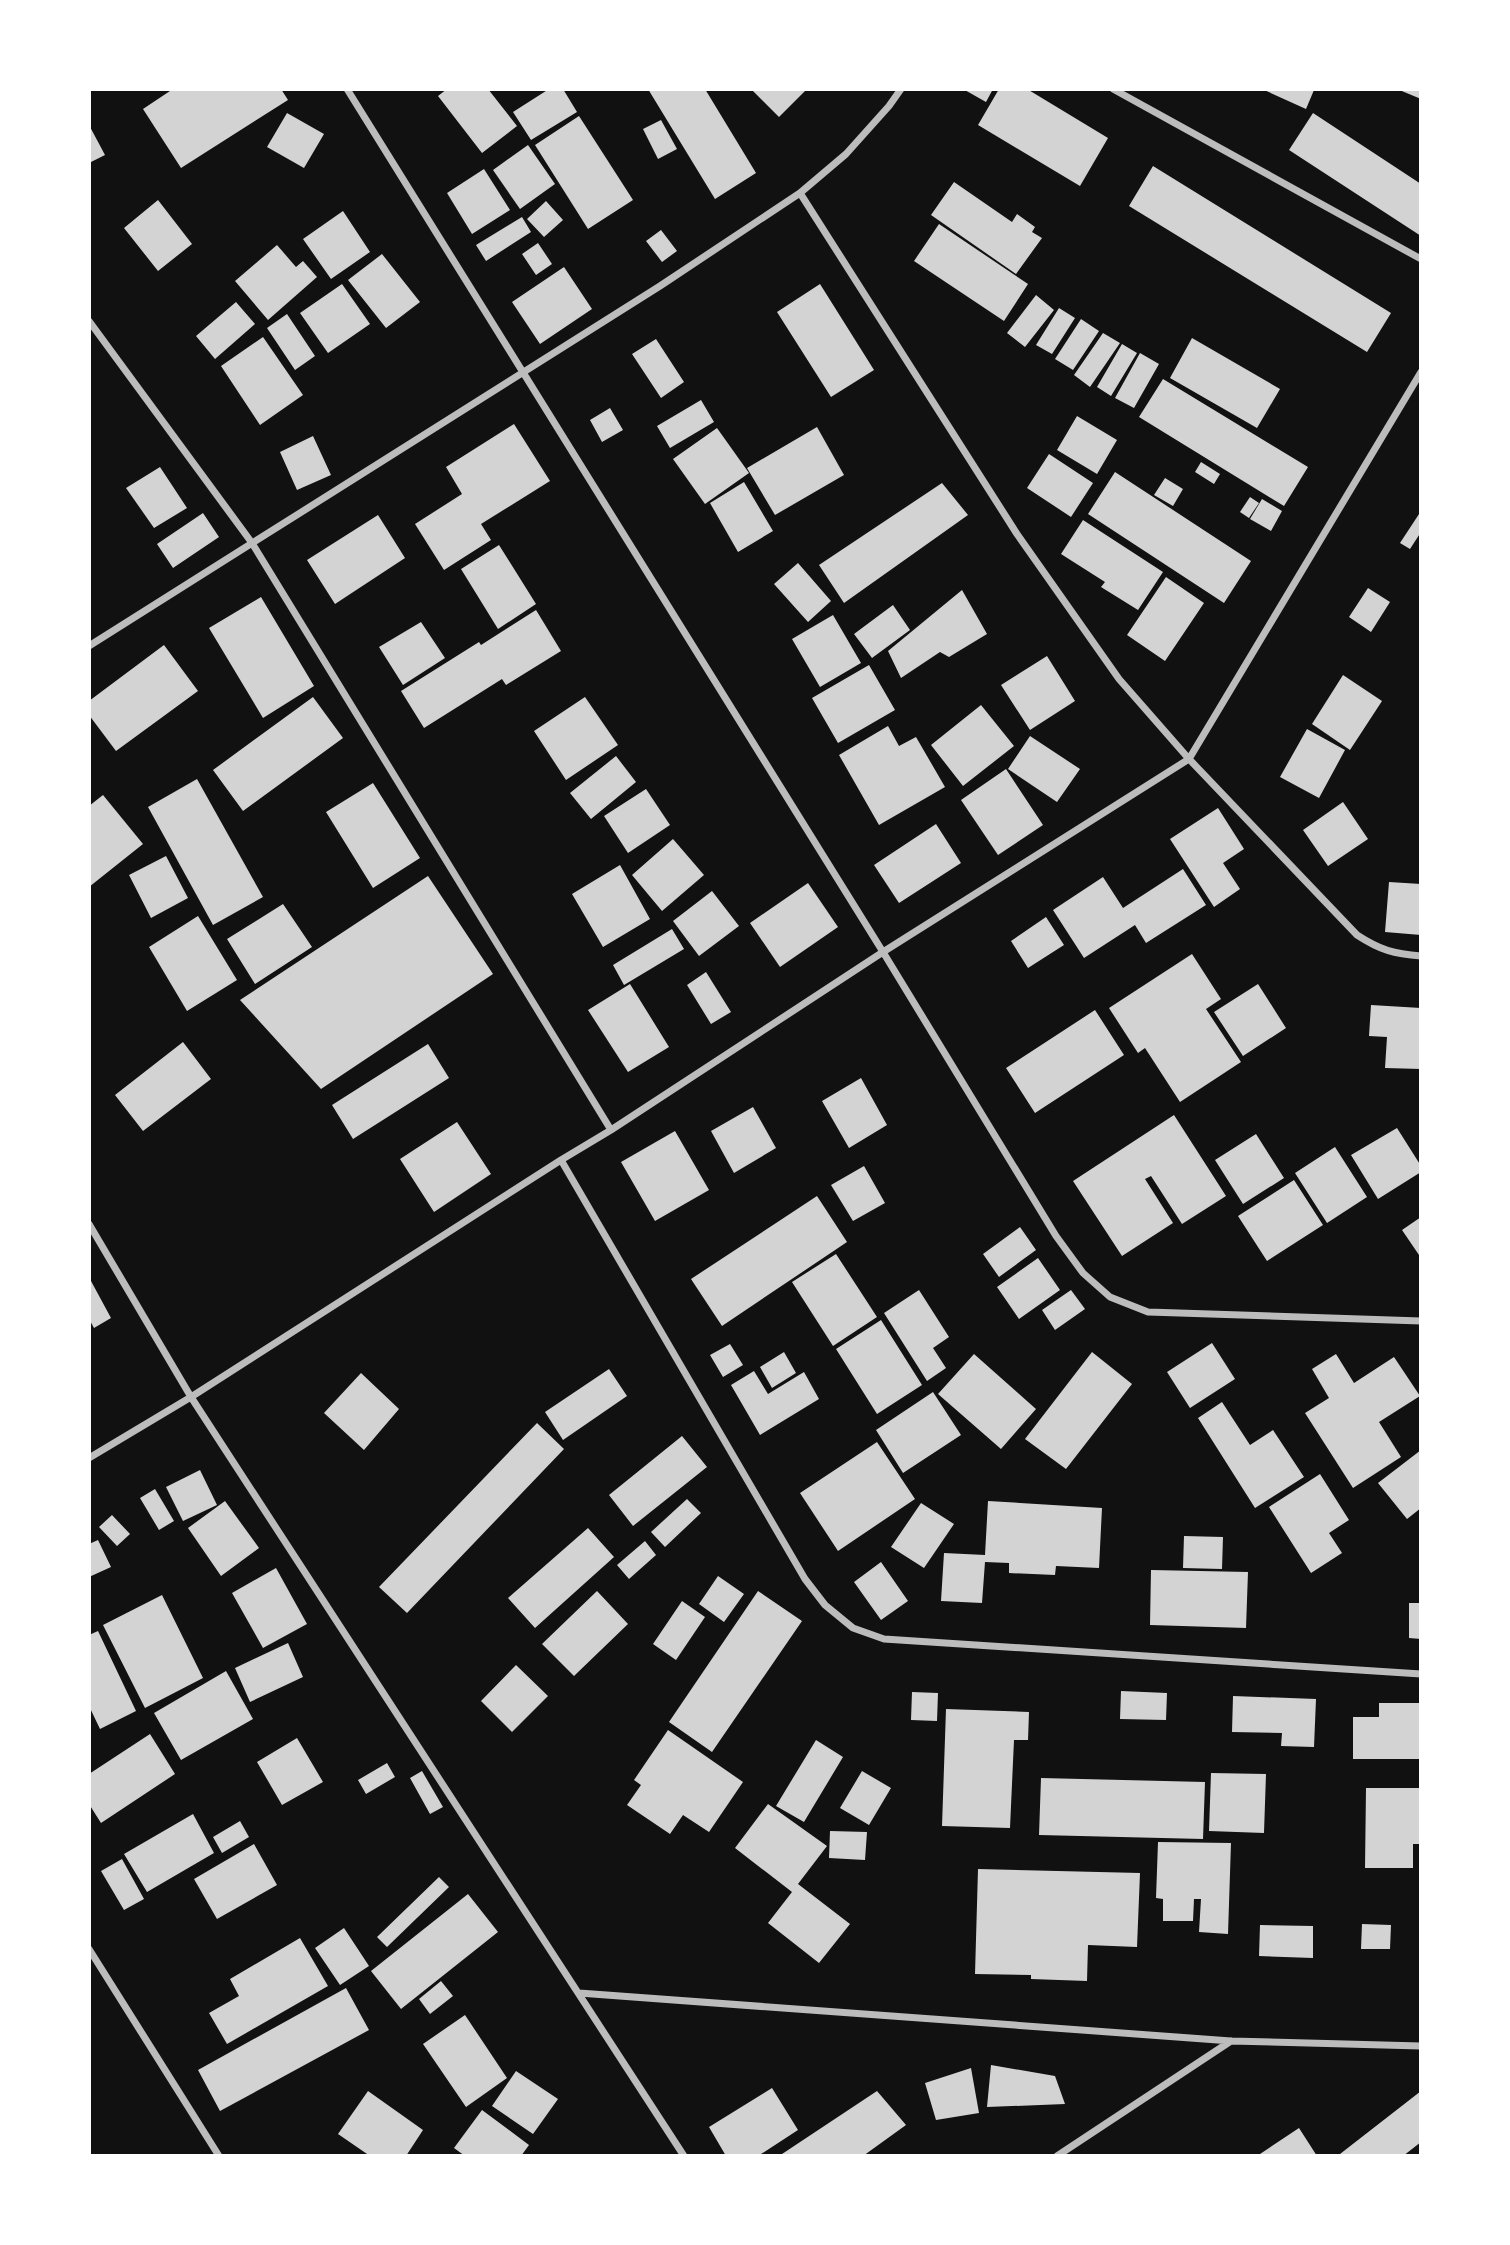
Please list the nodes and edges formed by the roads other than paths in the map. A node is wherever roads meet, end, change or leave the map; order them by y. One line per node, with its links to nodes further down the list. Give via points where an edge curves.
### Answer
1 (347, 89): 7 (street)
2 (901, 89): 4 (street, via 846,154)
3 (1113, 89): 5 (street)
4 (800, 193): 7 (street); 11 (street, via 1017,534 1119,679)
5 (1421, 259)
6 (89, 321): 9 (street)
7 (524, 372): 9 (street); 12 (street)
8 (1421, 372): 11 (street)
9 (251, 543): 10 (street); 14 (street)
10 (89, 646)
11 (1189, 759): 12 (street); 13 (street, via 1357,934 1378,949)
12 (883, 952): 14 (street); 17 (street, via 1056,1236 1083,1273 1110,1297 1148,1312)
13 (1421, 956)
14 (611, 1130): 15 (street)
15 (561, 1160): 18 (street); 20 (street, via 805,1580 853,1629 884,1639)
16 (89, 1224): 18 (street)
17 (1421, 1321)
18 (191, 1397): 19 (street); 23 (street)
19 (89, 1458)
20 (1421, 1674)
21 (89, 1949): 22 (street)
22 (92, 1959): 26 (street)
23 (579, 1993): 24 (street); 27 (street)
24 (1231, 2040): 25 (street); 28 (street)
25 (1421, 2046)
26 (219, 2156)
27 (684, 2156)
28 (1057, 2156)

